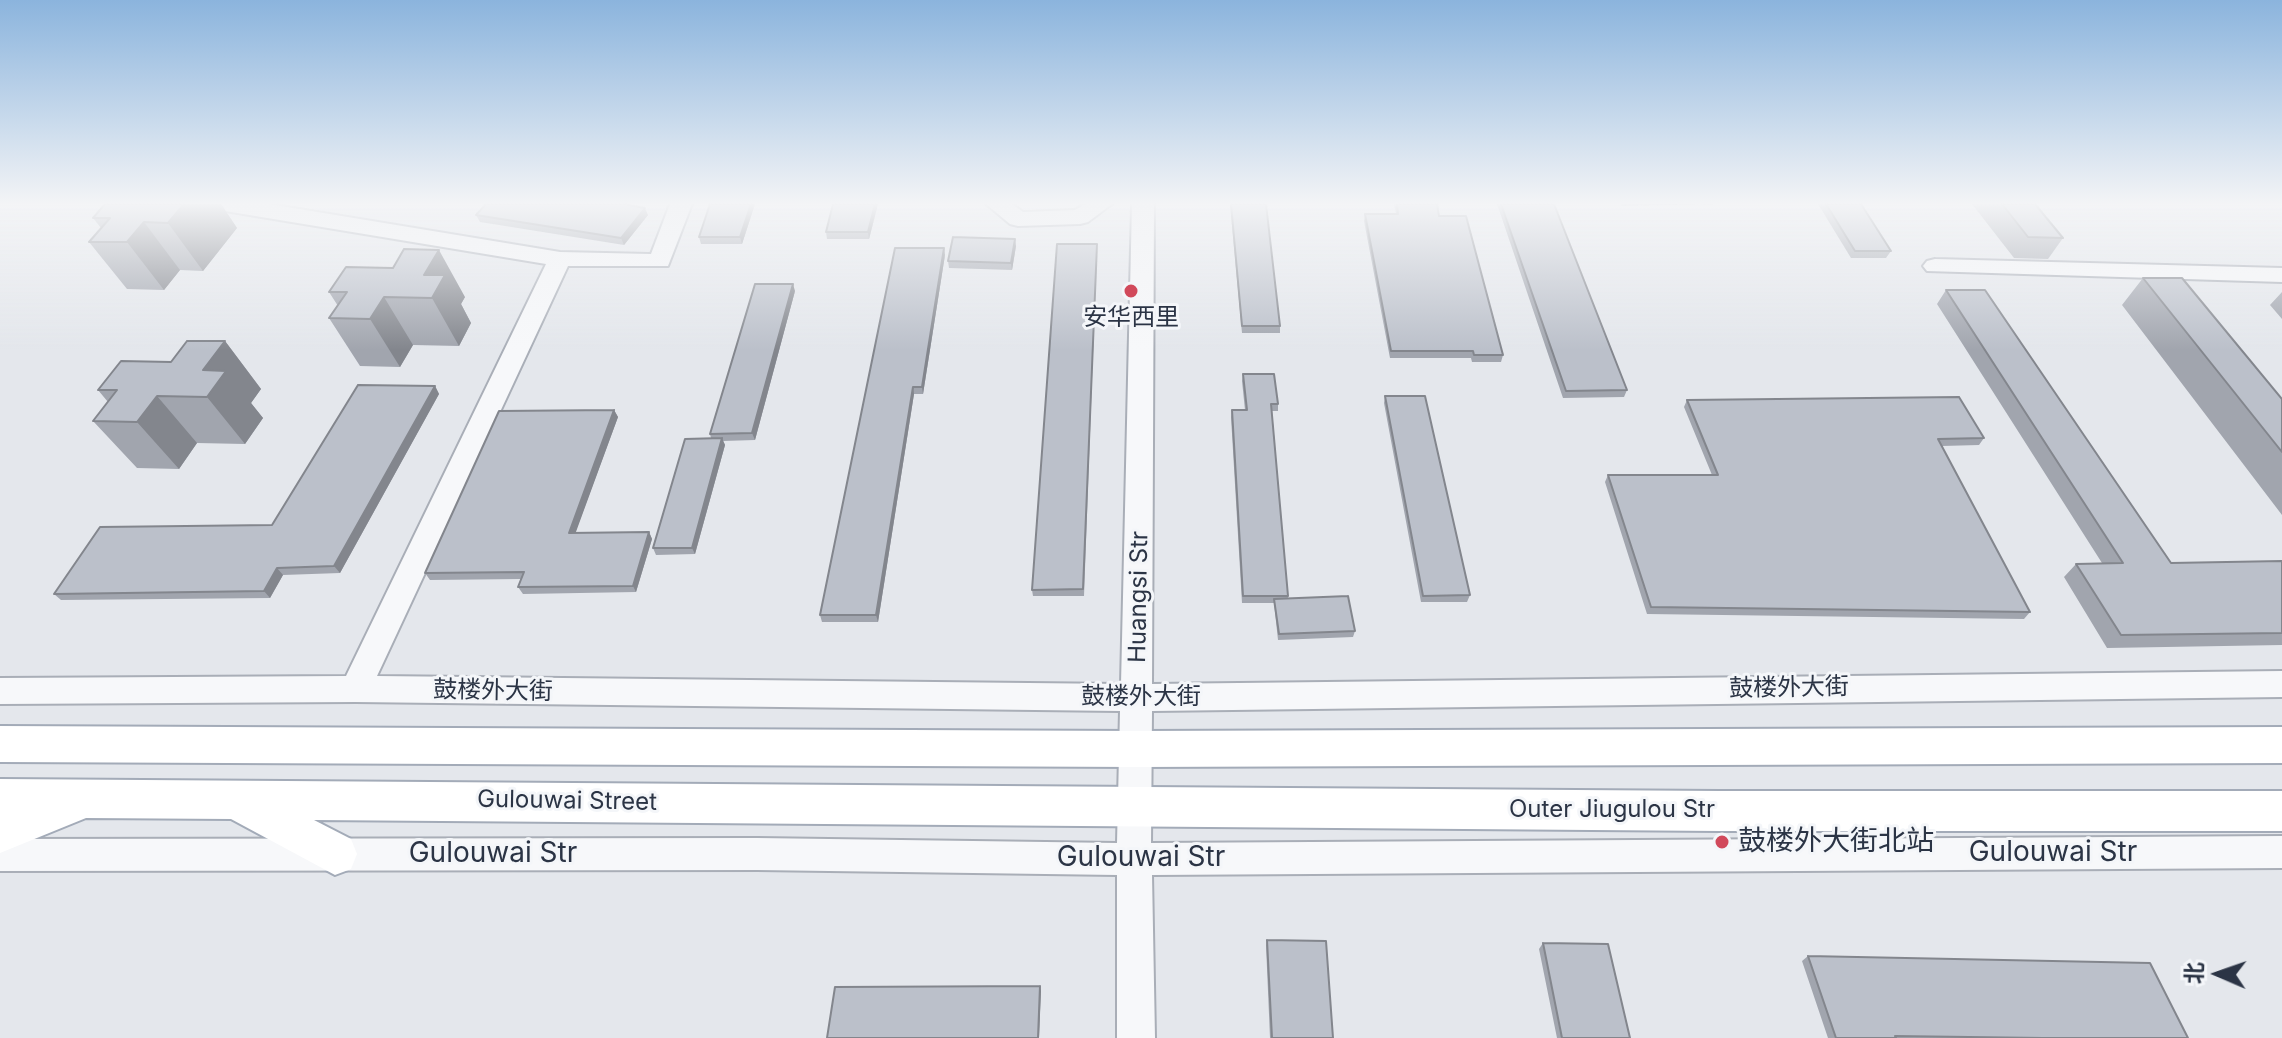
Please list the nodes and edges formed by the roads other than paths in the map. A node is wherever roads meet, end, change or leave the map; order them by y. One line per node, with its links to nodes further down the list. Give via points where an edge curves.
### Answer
1 (520, 252): 4 (street)
2 (663, 252): 4 (street, via 660,261)
3 (1143, 252): 10 (street, Huangsi Str)
4 (560, 259): 8 (street)
5 (1935, 266): 6 (street)
6 (2282, 275)
7 (2282, 684): 10 (street, 鼓楼外大街)
8 (355, 689): 9 (street, 鼓楼外大街); 10 (street, 鼓楼外大街)
9 (0, 691)
10 (1138, 698): 13 (street, Huangsi Str)
11 (0, 744): 13 (main road)
12 (2282, 745): 13 (main road)
13 (1137, 749): 17 (street, Huangsi Str)
14 (0, 798): 15 (main road, Gulouwai Street)
15 (91, 798): 16 (main road, Gulouwai Street); 19 (main road)
16 (233, 798): 17 (main road, Gulouwai Street); 21 (main road)
17 (1135, 807): 18 (main road, Outer Jiugulou Str); 23 (street, Huangsi Str)
18 (2282, 811)
19 (0, 833)
20 (2282, 852): 23 (street, Gulouwai Str)
21 (335, 854): 22 (street, Gulouwai Str); 23 (street, Gulouwai Str)
22 (0, 855)
23 (1134, 859): 24 (street, Huangsi Str)
24 (1136, 1038)

